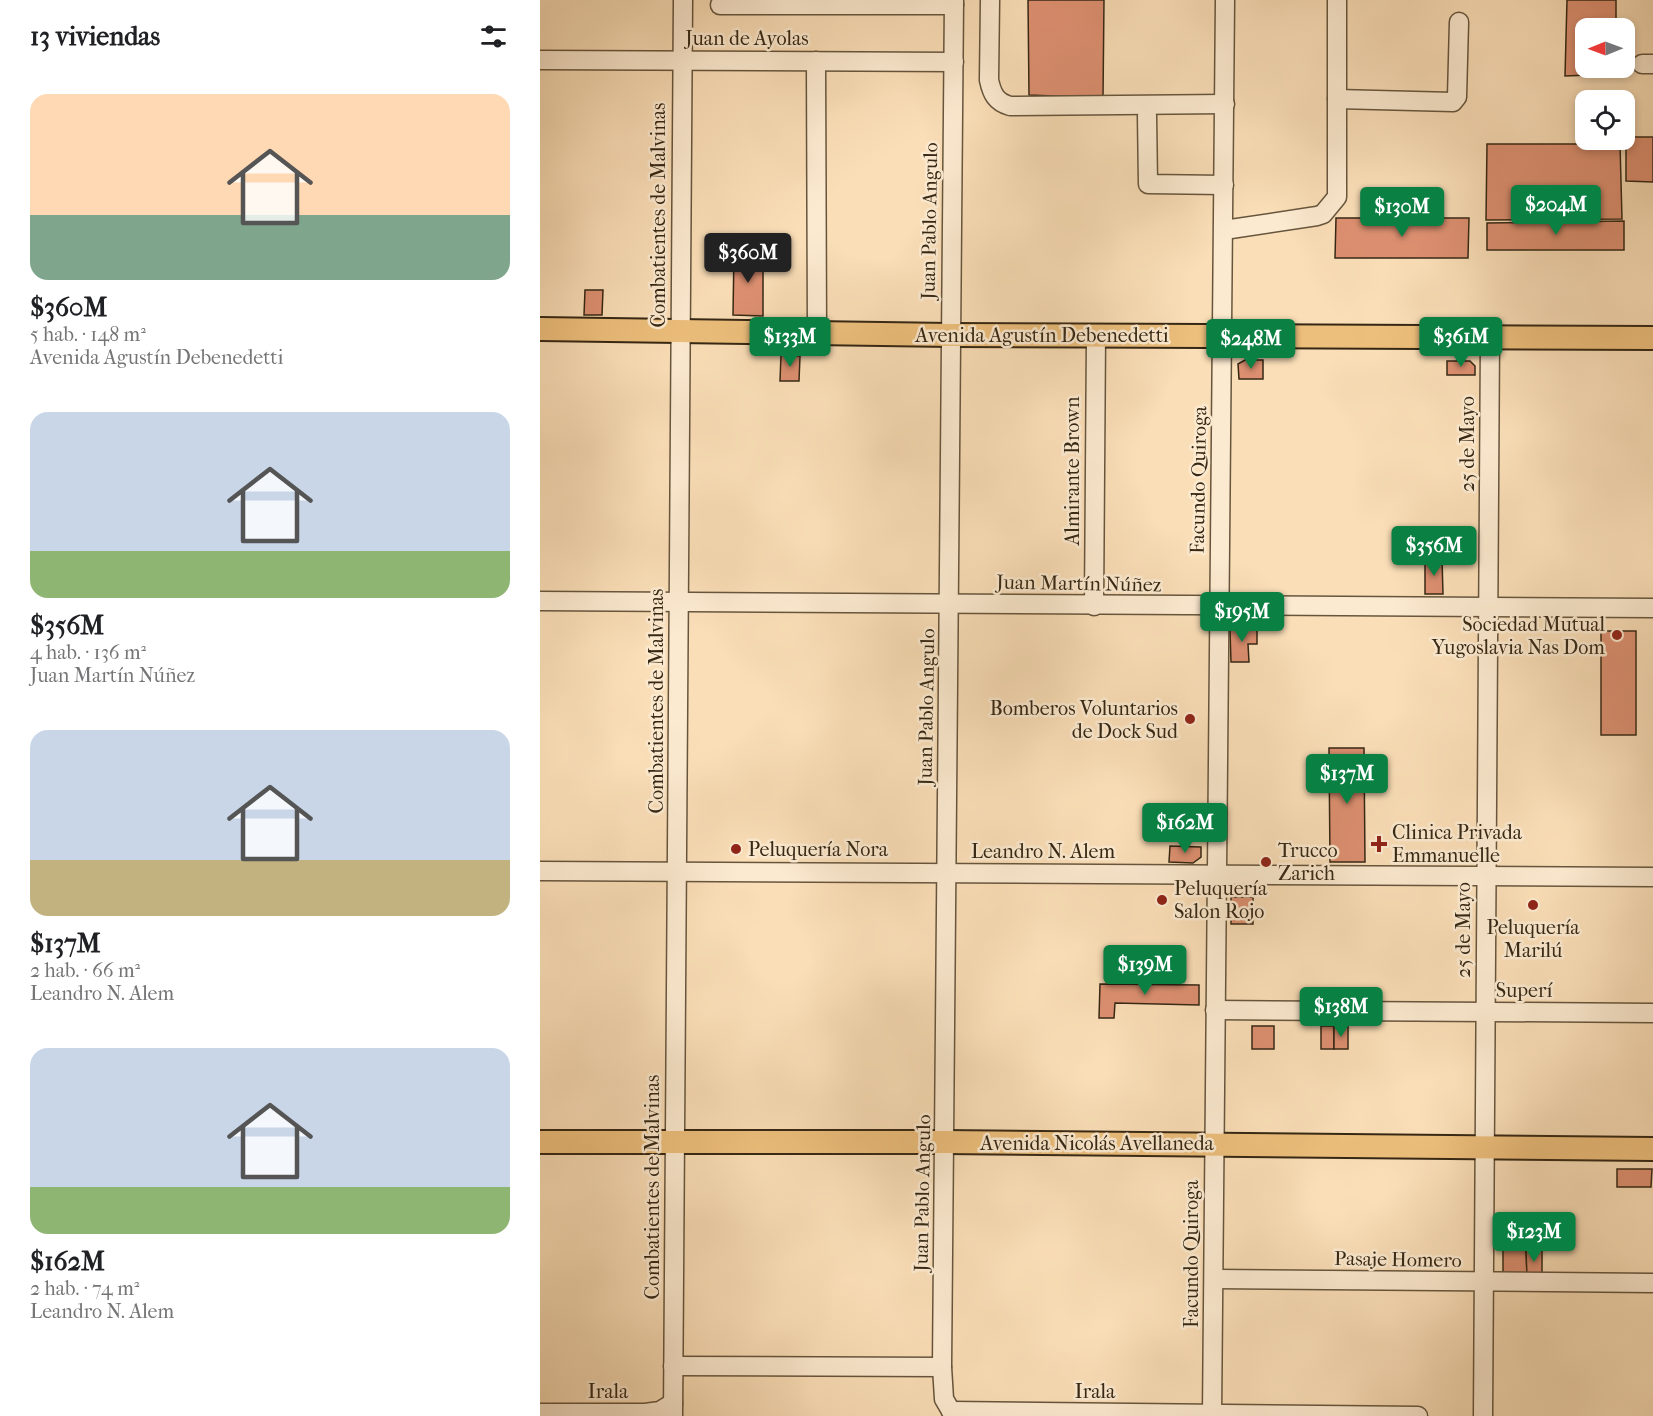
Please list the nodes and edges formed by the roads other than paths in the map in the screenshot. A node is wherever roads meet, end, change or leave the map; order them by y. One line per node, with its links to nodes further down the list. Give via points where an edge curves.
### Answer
1 (683, 0): 9 (street, Combatientes de Malvinas)
2 (990, 0): 13 (street, via 989,80 1001,104)
3 (1225, 0): 13 (street, Facundo Quiroga)
4 (1336, 0): 12 (street)
5 (954, 3): 6 (street); 11 (street, Juan Pablo Angulo)
6 (720, 4)
7 (1459, 22): 12 (street, via 1457,97 1453,102)
8 (540, 60): 9 (street, Juan de Ayolas)
9 (682, 60): 10 (street, Juan de Ayolas); 18 (street, Combatientes de Malvinas)
10 (816, 61): 11 (street, Juan de Ayolas); 19 (street)
11 (954, 62): 20 (street, Juan Pablo Angulo)
12 (1337, 99): 16 (street, via 1337,197 1332,205 1317,216)
13 (1225, 104): 15 (street, Facundo Quiroga)
14 (1147, 115): 15 (street, via 1148,184)
15 (1224, 185): 16 (street, Facundo Quiroga)
16 (1224, 230): 22 (street, Facundo Quiroga)
17 (540, 329): 18 (main road, Avenida Agustín Debenedetti)
18 (679, 329): 19 (main road, Avenida Agustín Debenedetti); 26 (street, Combatientes de Malvinas)
19 (817, 333): 20 (main road, Avenida Agustín Debenedetti)
20 (950, 335): 21 (main road, Avenida Agustín Debenedetti); 27 (street, Juan Pablo Angulo)
21 (1096, 335): 22 (main road, Avenida Agustín Debenedetti); 28 (street, Almirante Brown)
22 (1222, 336): 23 (main road, Avenida Agustín Debenedetti); 29 (street, Facundo Quiroga)
23 (1490, 337): 24 (main road, Avenida Agustín Debenedetti); 30 (street, 25 de Mayo)
24 (1653, 338)
25 (540, 601): 26 (street, Juan Martín Núñez)
26 (680, 602): 27 (street, Juan Martín Núñez); 33 (street, Combatientes de Malvinas)
27 (950, 604): 28 (street, Juan Martín Núñez); 34 (street, Juan Pablo Angulo)
28 (1094, 606): 29 (street, Juan Martín Núñez)
29 (1219, 607): 30 (street, Juan Martín Núñez); 35 (street, Facundo Quiroga)
30 (1489, 608): 31 (street, Juan Martín Núñez); 36 (street, 25 de Mayo)
31 (1653, 609)
32 (540, 871): 33 (street, Leandro N. Alem)
33 (677, 871): 34 (street, Leandro N. Alem); 43 (street, Combatientes de Malvinas)
34 (946, 873): 35 (street, Leandro N. Alem); 42 (street, Juan Pablo Angulo)
35 (1216, 875): 36 (street, Leandro N. Alem); 38 (street, Facundo Quiroga)
36 (1486, 875): 37 (street, Leandro N. Alem); 39 (street, 25 de Mayo)
37 (1653, 877)
38 (1215, 1010): 39 (street, Superí); 44 (street, Facundo Quiroga)
39 (1485, 1012): 40 (street, Superí); 45 (street, 25 de Mayo)
40 (1653, 1013)
41 (540, 1142): 43 (main road, Avenida Nicolás Avellaneda)
42 (945, 1142): 43 (main road, Avenida Nicolás Avellaneda); 44 (main road, Avenida Nicolás Avellaneda); 51 (street, Juan Pablo Angulo)
43 (675, 1143): 50 (street, Combatientes de Malvinas)
44 (1214, 1144): 45 (main road, Avenida Nicolás Avellaneda); 47 (street, Facundo Quiroga)
45 (1484, 1147): 46 (main road, Avenida Nicolás Avellaneda); 48 (street, 25 de Mayo)
46 (1653, 1149)
47 (1214, 1280): 48 (street, Pasaje Homero); 55 (street, Facundo Quiroga)
48 (1485, 1282): 49 (street, Pasaje Homero); 57 (street, 25 de Mayo)
49 (1653, 1283)
50 (673, 1366): 51 (street); 52 (street, Combatientes de Malvinas)
51 (942, 1367): 54 (street, Juan Pablo Angulo, via 944,1399)
52 (673, 1409): 53 (street, Irala, via 645,1413)
53 (540, 1413)
54 (950, 1414): 55 (street, Irala)
55 (1212, 1415): 56 (street, Irala)
56 (1418, 1416)
57 (1483, 1416)

